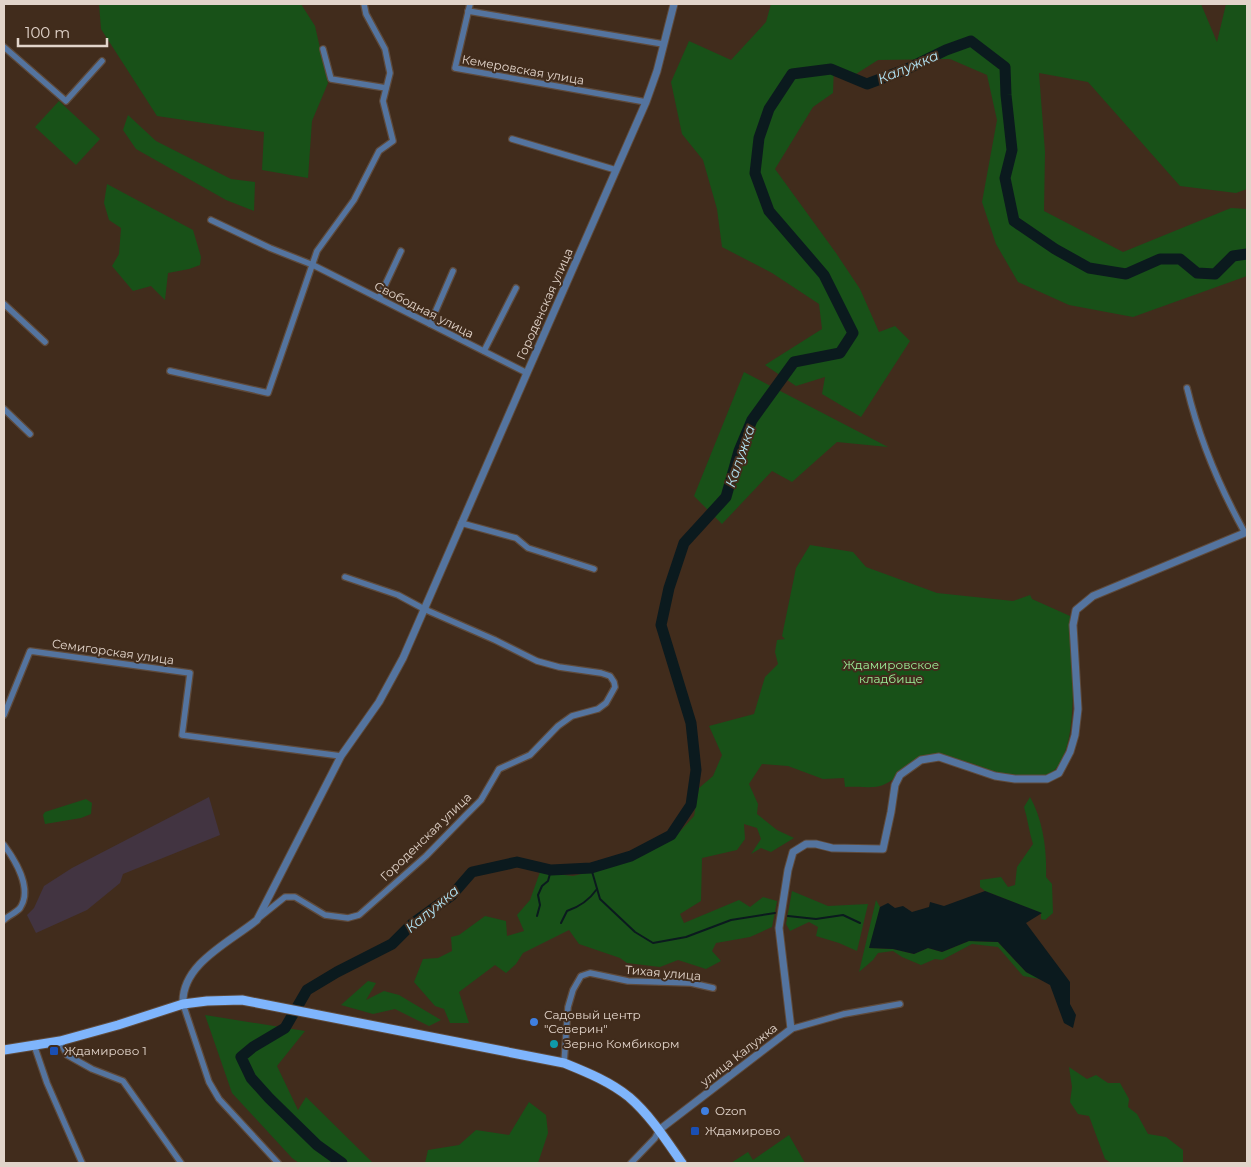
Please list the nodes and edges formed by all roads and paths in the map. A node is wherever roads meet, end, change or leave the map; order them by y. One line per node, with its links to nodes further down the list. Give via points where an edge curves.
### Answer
1 (364, 4): 9 (street, via 385,49 390,74)
2 (470, 4): 4 (street, Кемеровская улица)
3 (674, 4): 5 (street, Городенская улица)
4 (468, 12): 5 (street); 10 (street, Кемеровская улица, via 455,68)
5 (663, 44): 10 (street, Городенская улица)
6 (4, 46): 8 (street, via 66,101)
7 (322, 49): 9 (street, via 332,80)
8 (102, 61)
9 (386, 88): 15 (street, via 383,101 393,141 379,151 354,200 317,251)
10 (646, 102): 12 (street, Городенская улица)
11 (512, 139): 12 (street)
12 (616, 170): 24 (street, Городенская улица)
13 (211, 220): 15 (street, Свободная улица)
14 (401, 251): 18 (street)
15 (313, 265): 18 (street, Свободная улица); 23 (street, via 268,393)
16 (453, 271): 20 (street)
17 (516, 288): 22 (street)
18 (379, 298): 20 (street, Свободная улица)
19 (4, 304): 21 (street)
20 (430, 324): 22 (street, Свободная улица)
21 (45, 342)
22 (484, 351): 24 (street, Свободная улица)
23 (170, 371)
24 (527, 372): 28 (street, Городенская улица)
25 (1187, 388): 29 (street, via 1195,420 1228,502)
26 (4, 410): 27 (street)
27 (30, 434)
28 (461, 523): 30 (street, via 516,538 528,548); 32 (street, Городенская улица)
29 (1246, 533): 41 (street, via 1093,596 1076,610 1073,625 1078,709 1070,752 1059,772 1047,778 1015,779 995,776 939,757 921,760 900,775 895,785 883,848 832,848 806,844 794,852 788,870 780,928)
30 (594, 569)
31 (345, 577): 32 (street, Городенская улица, via 398,595)
32 (424, 609): 34 (street, Городенская улица, via 379,702); 37 (street, Городенская улица, via 537,661 610,676 614,682 613,692 598,709 572,716 558,726 530,755 499,769 481,800 426,856 359,915 348,918 325,915 295,897 285,897)
33 (4, 715): 34 (street, Семигорская улица, via 30,651 190,673 182,735)
34 (342, 756): 37 (street, Городенская улица)
35 (4, 845): 36 (street, via 16,861 24,893 20,908)
36 (4, 920)
37 (257, 920): 39 (street, Городенская улица, via 209,954 192,973 182,993)
38 (713, 988): 45 (street, Тихая улица, via 691,983 628,981 590,973 581,976 568,1007)
39 (183, 1004): 42 (main road); 45 (main road, via 242,1000); 50 (street, via 209,1082 219,1099)
40 (900, 1004): 41 (street, улица Калужка, via 844,1014)
41 (790, 1029): 46 (street, улица Калужка)
42 (60, 1041): 43 (main road); 49 (street, via 68,1055 123,1081)
43 (34, 1045): 44 (main road); 48 (street)
44 (4, 1050)
45 (564, 1063): 46 (main road, via 597,1076 629,1097)
46 (659, 1130): 47 (main road); 51 (street)
47 (680, 1161)
48 (82, 1163)
49 (181, 1163)
50 (278, 1163)
51 (631, 1163)

